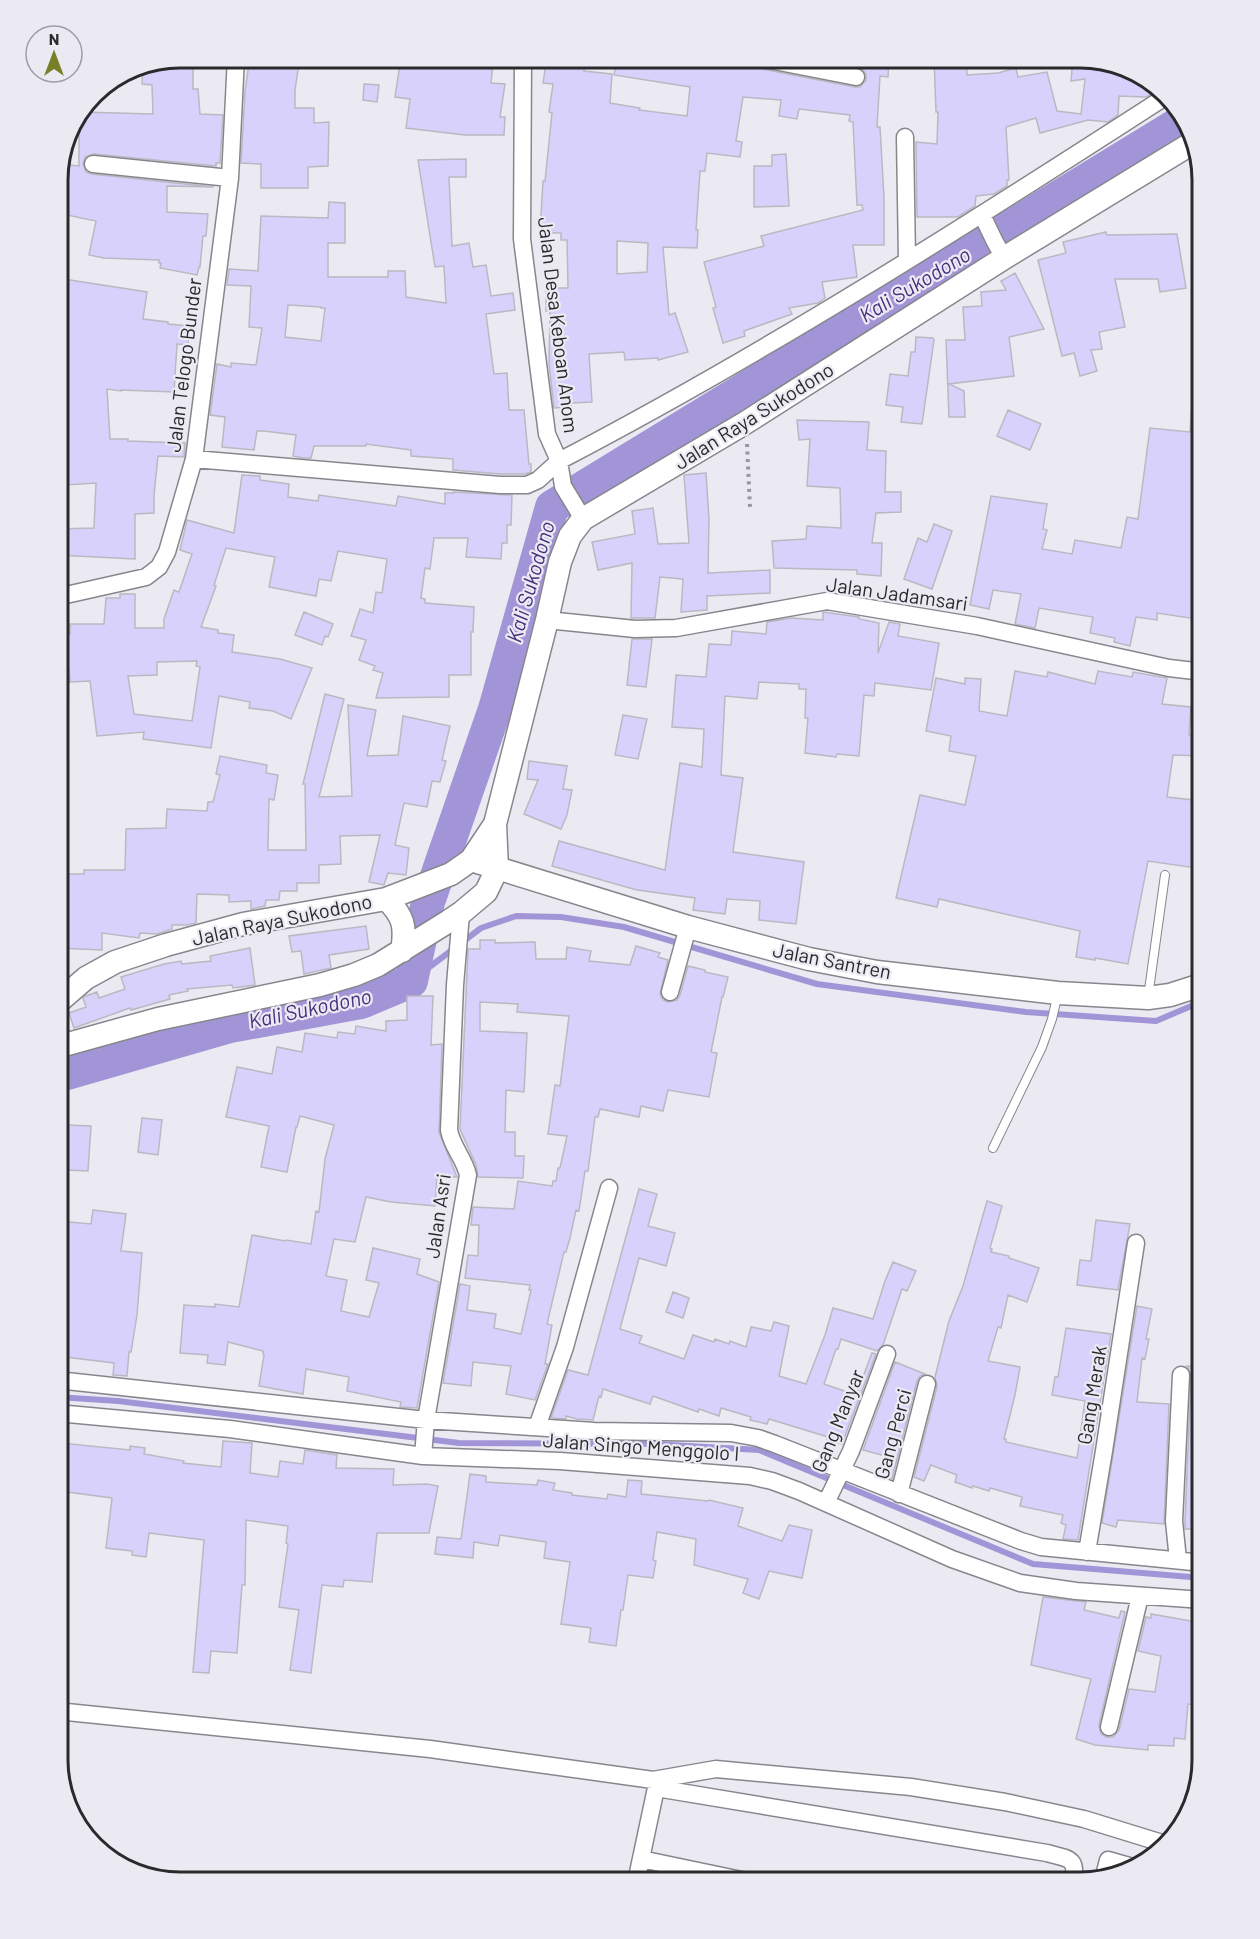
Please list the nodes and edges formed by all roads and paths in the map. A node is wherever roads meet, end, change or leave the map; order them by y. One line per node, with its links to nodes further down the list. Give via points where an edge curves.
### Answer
1 (235, 68): 9 (street, Jalan Telogo Bunder)
2 (523, 68): 15 (street, Jalan Desa Keboan Anom, via 522,239 547,434)
3 (810, 68): 4 (street)
4 (856, 77)
5 (1160, 101): 10 (street)
6 (905, 136): 12 (street)
7 (1187, 146): 11 (main road, Jalan Raya Sukodono)
8 (93, 164): 9 (street)
9 (230, 178): 14 (street, Jalan Telogo Bunder)
10 (985, 220): 11 (street); 12 (street)
11 (999, 250): 17 (main road, Jalan Raya Sukodono, via 745,423)
12 (907, 260): 15 (street, via 765,347)
13 (746, 442): 16 (path)
14 (194, 459): 15 (street, via 527,486); 18 (street, Jalan Telogo Bunder, via 159,567 146,577)
15 (559, 461): 17 (street, Jalan Desa Keboan Anom, via 563,486)
16 (750, 508)
17 (580, 514): 19 (main road, Jalan Raya Sukodono, via 560,562)
18 (68, 595)
19 (547, 620): 20 (street, Jalan Jadamsari, via 635,629 676,628 827,601 977,626); 21 (main road, Jalan Raya Sukodono)
20 (1192, 671)
21 (495, 824): 22 (main road, Jalan Raya Sukodono); 23 (main road, Jalan Raya Sukodono)
22 (471, 860): 23 (main road, Jalan Santren); 25 (main road, Jalan Raya Sukodono, via 450,874)
23 (497, 869): 26 (main road, via 486,892); 27 (main road, Jalan Santren)
24 (1165, 874): 33 (lane)
25 (391, 896): 28 (main road); 31 (main road, Jalan Raya Sukodono, via 243,924 166,945 115,962)
26 (457, 930): 28 (main road); 43 (street, Jalan Asri, via 449,1131 468,1175)
27 (685, 939): 30 (street); 32 (main road, Jalan Santren, via 877,972)
28 (408, 946): 34 (main road, via 378,965 320,985)
29 (1192, 988): 33 (main road, Jalan Santren)
30 (670, 992)
31 (68, 994)
32 (1057, 997): 33 (main road, Jalan Santren); 35 (lane, via 1042,1047)
33 (1148, 998)
34 (68, 1042)
35 (993, 1148)
36 (609, 1188): 44 (street, via 565,1347)
37 (1136, 1243): 49 (street, Gang Merak)
38 (887, 1354): 46 (street, Gang Manyar)
39 (1181, 1375): 50 (street, via 1174,1521)
40 (68, 1381): 43 (street)
41 (927, 1384): 47 (street, Gang Perci)
42 (68, 1414): 45 (street, Jalan Singo Menggolo I)
43 (426, 1424): 44 (street); 45 (street, Jalan Asri)
44 (537, 1427): 46 (street, via 731,1433 758,1438)
45 (423, 1453): 48 (street, Jalan Singo Menggolo I, via 750,1476)
46 (841, 1474): 47 (street); 48 (street, Gang Manyar)
47 (899, 1494): 49 (street, via 1021,1541)
48 (828, 1500): 52 (street, Jalan Singo Menggolo I, via 952,1559 1020,1583)
49 (1087, 1552): 50 (street)
50 (1178, 1560): 51 (street)
51 (1192, 1562)
52 (1140, 1596): 53 (street, Jalan Singo Menggolo I); 55 (street)
53 (1192, 1599)
54 (68, 1713): 56 (street, via 430,1749 652,1780 716,1769 910,1787 1084,1819)
55 (1109, 1727)
56 (1157, 1841)
57 (641, 1859): 60 (street); 61 (street); 62 (street, via 656,1788 1047,1853 1069,1859 1075,1864)
58 (1121, 1864): 59 (street, via 1108,1860)
59 (1106, 1868)
60 (638, 1872)
61 (701, 1872)
62 (1076, 1872)

